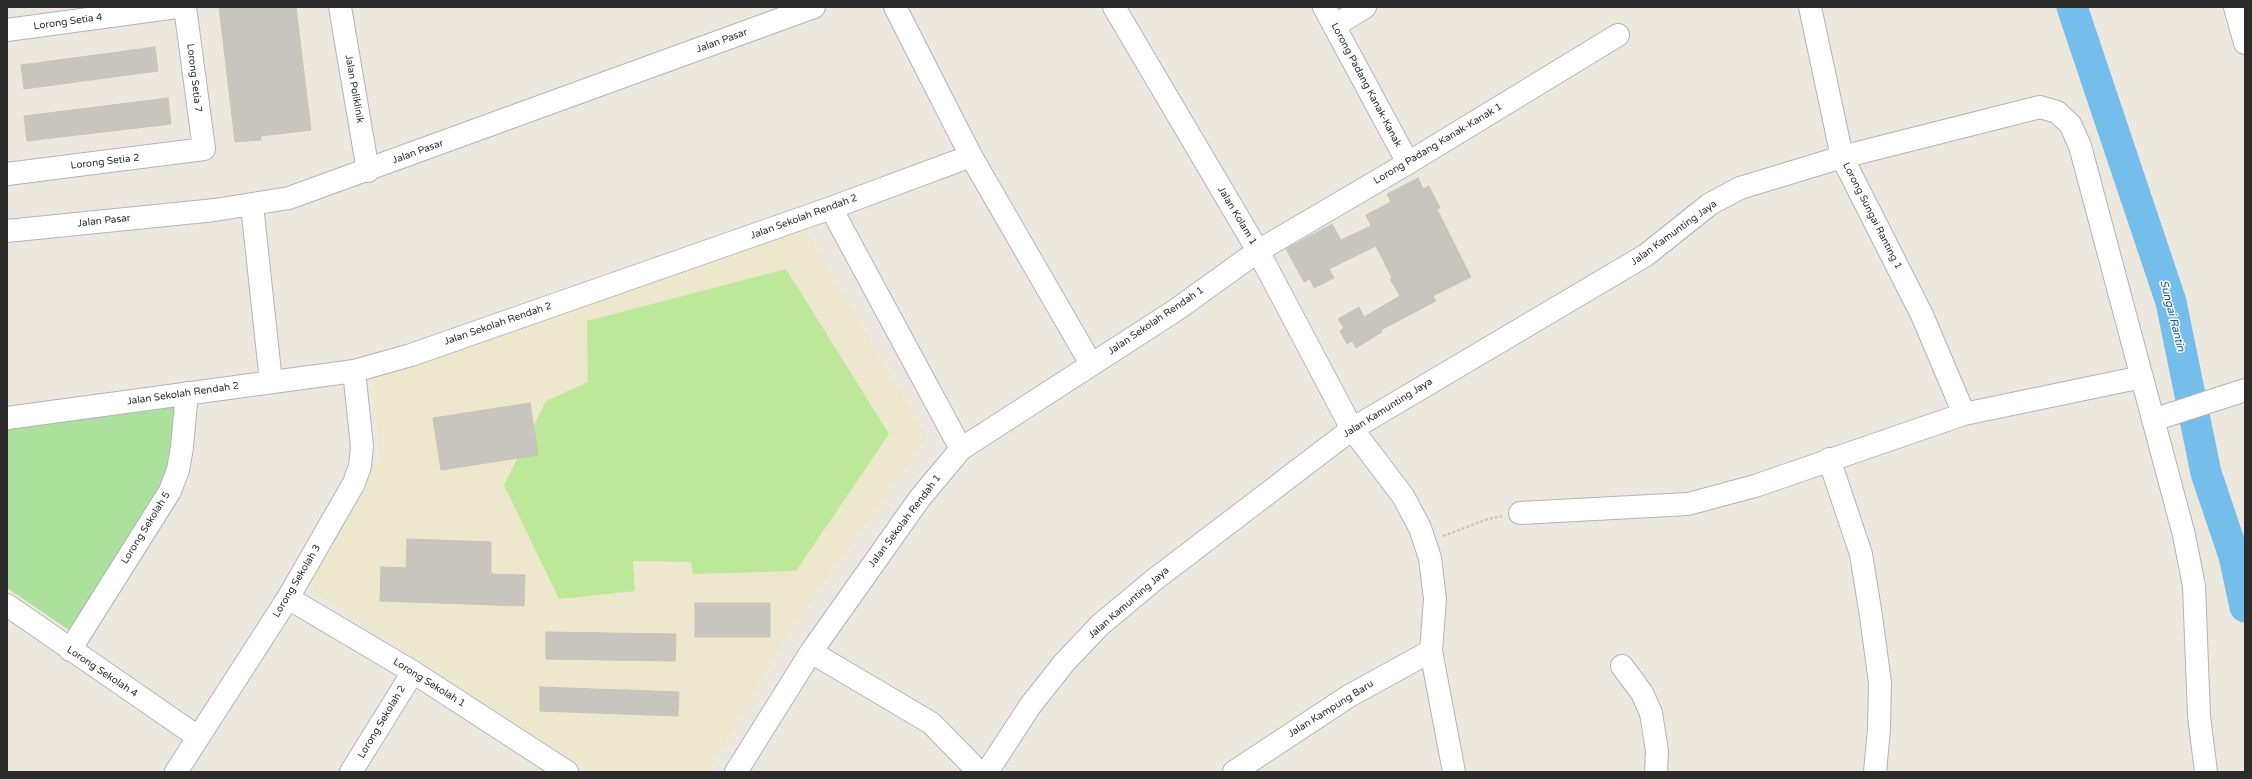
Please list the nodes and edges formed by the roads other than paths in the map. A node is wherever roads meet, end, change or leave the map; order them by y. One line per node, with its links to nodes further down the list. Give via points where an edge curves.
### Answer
1 (177, 7): 11 (street, Lorong Setia 4)
2 (185, 7): 14 (street, Lorong Setia 7)
3 (340, 7): 18 (street, Jalan Poliklinik)
4 (814, 7): 18 (street, Jalan Pasar)
5 (895, 7): 15 (street)
6 (1114, 7): 23 (street, Jalan Kolam 1)
7 (1365, 7): 10 (street)
8 (1810, 7): 16 (street, Lorong Sungai Ranting 1)
9 (2235, 7): 13 (street)
10 (1329, 16): 17 (street, Lorong Padang Kanak-Kanak)
11 (7, 30)
12 (1618, 36): 17 (street, Lorong Padang Kanak-Kanak 1)
13 (2245, 43)
14 (204, 149): 19 (street, Lorong Setia 2)
15 (971, 156): 21 (street, Jalan Sekolah Rendah 2); 24 (street)
16 (1842, 157): 26 (street, Jalan Kamunting Jaya, via 2040,107 2057,112 2070,124 2080,146); 30 (street, Lorong Sungai Ranting 1, via 1922,316); 33 (street, Jalan Kamunting Jaya, via 1740,188 1710,204 1646,255)
17 (1408, 164): 23 (street, Lorong Padang Kanak-Kanak 1)
18 (368, 170): 20 (street, Jalan Pasar, via 290,198)
19 (7, 174)
20 (252, 206): 22 (street, Jalan Pasar); 27 (street)
21 (830, 208): 25 (street, Jalan Sekolah Rendah 2, via 411,355); 34 (street)
22 (7, 232)
23 (1258, 251): 24 (street, Jalan Sekolah Rendah 1, via 1176,310); 33 (street, Jalan Kolam 1)
24 (1091, 364): 34 (street, Jalan Sekolah Rendah 1)
25 (354, 371): 27 (street, Jalan Sekolah Rendah 2); 37 (street, Lorong Sekolah 3, via 362,446 360,466 354,483)
26 (2142, 378): 30 (street); 32 (street, Jalan Kamunting Jaya)
27 (271, 382): 29 (street, Jalan Sekolah Rendah 2)
28 (2245, 390): 32 (street)
29 (187, 393): 31 (street, Jalan Sekolah Rendah 2); 39 (street, Lorong Sekolah 5, via 182,447 178,470 170,491)
30 (1964, 414): 35 (street)
31 (7, 418)
32 (2153, 420): 55 (street, Jalan Kamunting Jaya, via 2184,535 2194,586 2199,716)
33 (1352, 429): 40 (street, Jalan Kolam 1, via 1403,496 1420,528 1430,558 1435,599); 50 (street, Jalan Kamunting Jaya, via 1154,580 1100,625 1064,663 1030,706)
34 (961, 448): 41 (street, Jalan Sekolah Rendah 1, via 920,498)
35 (1829, 459): 36 (street, via 1755,486 1688,504); 54 (street, via 1861,554 1871,616 1880,683 1880,729)
36 (1520, 513)
37 (288, 598): 43 (street, Lorong Sekolah 1); 44 (street, Lorong Sekolah 3)
38 (7, 605): 39 (street, Lorong Sekolah 4)
39 (70, 650): 44 (street, Lorong Sekolah 4)
40 (1431, 651): 51 (street, Jalan Kampung Baru, via 1350,696); 52 (street, Jalan Kolam 1)
41 (811, 652): 48 (street, Jalan Sekolah Rendah 1); 49 (street, via 932,724)
42 (1622, 666): 53 (street, via 1642,693 1651,713 1657,751)
43 (412, 672): 46 (street, Lorong Sekolah 2); 47 (street, Lorong Sekolah 1)
44 (198, 737): 45 (street, Lorong Sekolah 3)
45 (176, 772)
46 (351, 772)
47 (567, 772)
48 (736, 772)
49 (979, 772)
50 (987, 772)
51 (1234, 772)
52 (1454, 772)
53 (1656, 772)
54 (1875, 772)
55 (2206, 772)

